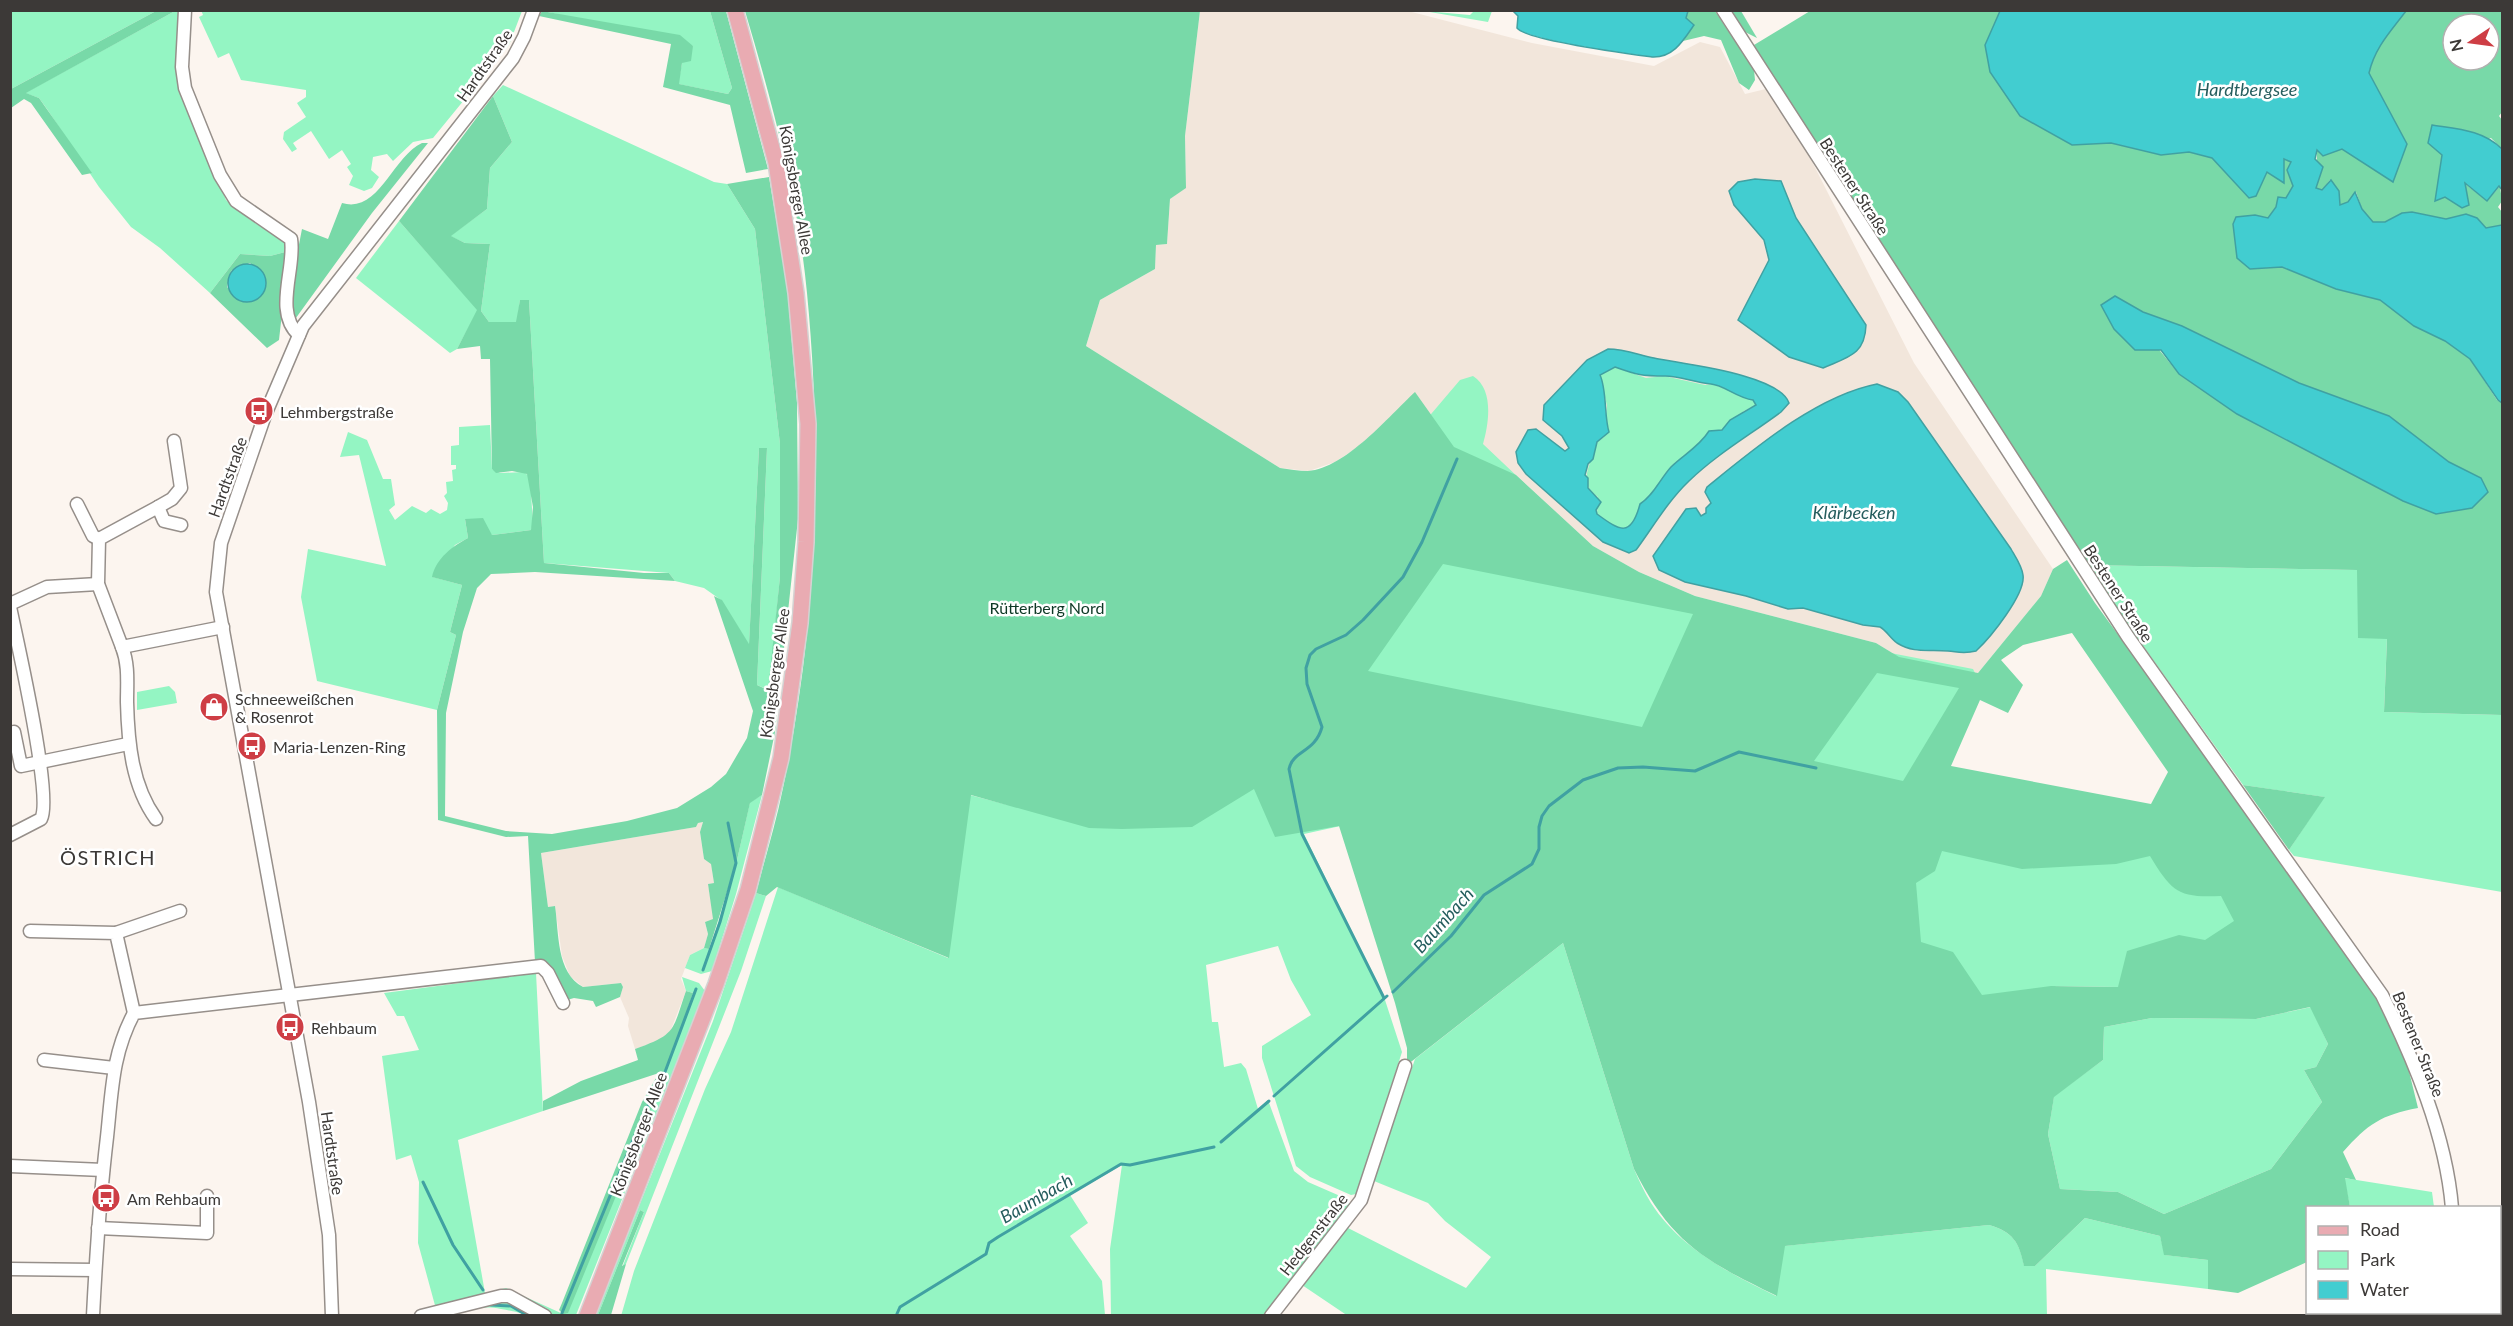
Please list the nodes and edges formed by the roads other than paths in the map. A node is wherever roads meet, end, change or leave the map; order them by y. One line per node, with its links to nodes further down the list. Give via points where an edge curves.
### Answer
1 (185, 10): 5 (street, via 182,67 189,102 226,189 247,211 291,239 287,316 291,328)
2 (534, 10): 5 (street, Hardtstraße, via 513,58)
3 (735, 10): 41 (main road, Königsberger Allee, via 776,163 796,293 808,424 800,623 781,758 748,890 716,984)
4 (1723, 10): 33 (street, Bestener Straße, via 2127,637 2382,995 2427,1105 2445,1164)
5 (299, 335): 13 (street, Hardtstraße, via 265,415 221,543 216,592)
6 (174, 441): 8 (street, via 181,488)
7 (77, 504): 10 (street, via 93,536)
8 (158, 507): 9 (street, via 164,521); 10 (street)
9 (181, 525)
10 (99, 539): 11 (street)
11 (98, 584): 12 (street, via 47,587); 14 (street)
12 (10, 606): 15 (street)
13 (223, 627): 14 (street); 24 (street, Hardtstraße)
14 (122, 647): 17 (street, via 127,661)
15 (34, 728): 16 (street); 18 (street)
16 (12, 732): 18 (street, via 21,766)
17 (128, 744): 18 (street); 19 (street, via 146,804)
18 (40, 762): 20 (street, via 44,813 41,819)
19 (156, 819)
20 (10, 835)
21 (180, 911): 23 (street)
22 (30, 932): 23 (street)
23 (116, 933): 26 (street)
24 (289, 997): 25 (street, via 541,966); 26 (street); 38 (street, Hardtstraße, via 328,1235)
25 (563, 1003)
26 (134, 1013): 29 (street, via 120,1038)
27 (44, 1060): 29 (street)
28 (1405, 1066): 42 (street, Hedgenstraße, via 1361,1200)
29 (114, 1068): 31 (street)
30 (10, 1166): 31 (street)
31 (103, 1170): 34 (street)
32 (207, 1196): 34 (street, via 207,1233)
33 (2452, 1206)
34 (98, 1228): 36 (street)
35 (10, 1269): 36 (street)
36 (95, 1270): 37 (street)
37 (93, 1316)
38 (332, 1316)
39 (421, 1316): 40 (street, via 501,1296 515,1299)
40 (545, 1316)
41 (587, 1316)
42 (1271, 1316)

